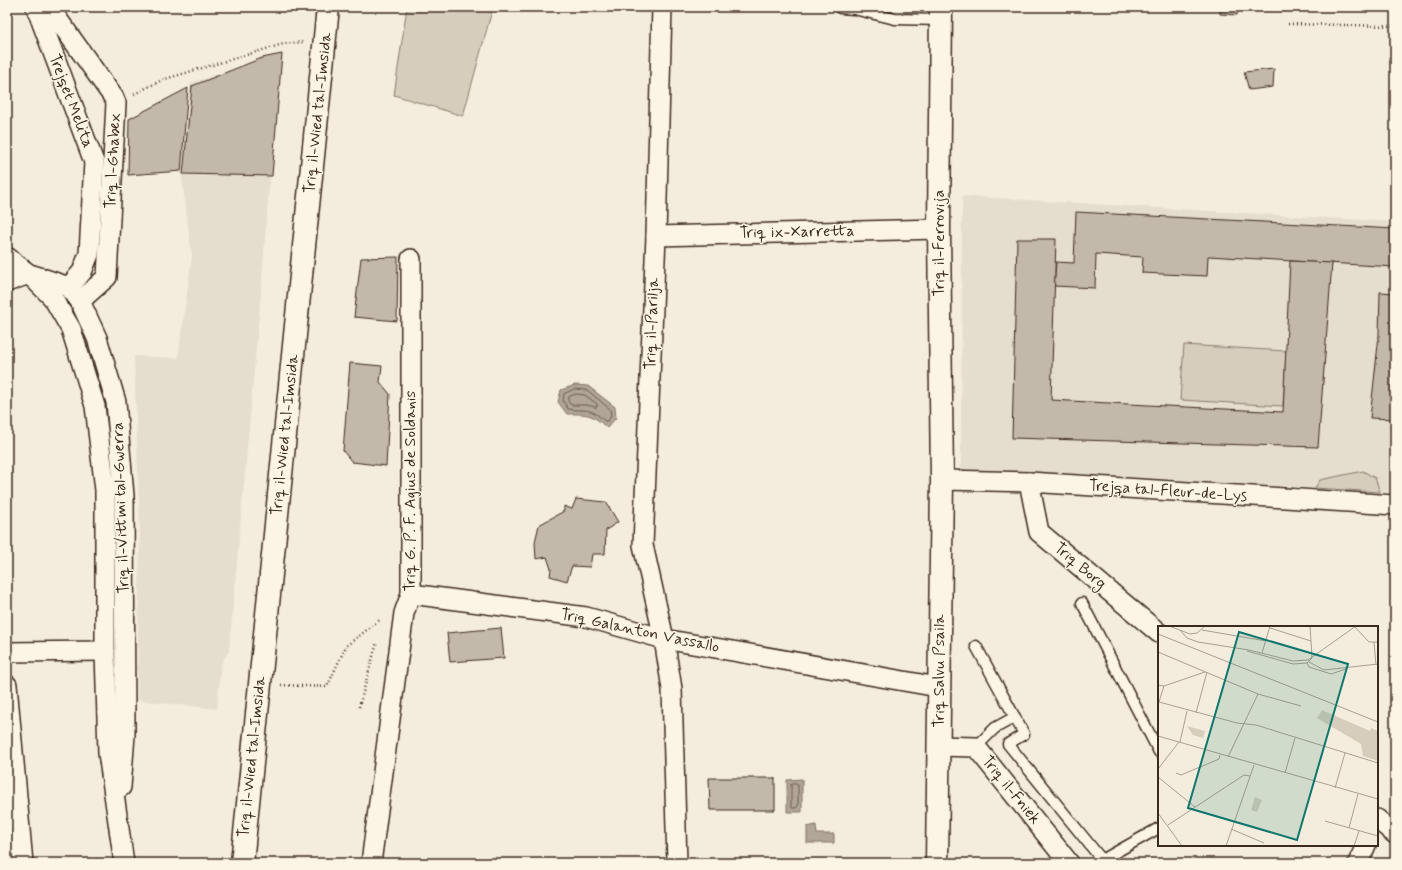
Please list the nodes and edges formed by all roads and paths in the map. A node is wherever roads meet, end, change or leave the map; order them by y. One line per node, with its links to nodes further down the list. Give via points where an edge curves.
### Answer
1 (36, 7): 17 (street, Trejqet Melita, via 94,162 89,254)
2 (49, 7): 10 (street, Triq l-Għabex)
3 (328, 7): 9 (main road, Triq il-Wied tal-Imsida)
4 (662, 7): 12 (street, Triq il-Parilja)
5 (840, 8): 6 (lane, via 894,19)
6 (941, 13): 11 (main road, Triq il-Ferrovija)
7 (1288, 24): 8 (path)
8 (1395, 26)
9 (325, 40): 10 (path, via 283,44 162,80); 31 (main road, Triq il-Wied tal-Imsida)
10 (116, 103): 17 (street, Triq l-Għabex, via 107,277)
11 (939, 229): 12 (street, Triq ix-Xarretta); 18 (main road, Triq il-Ferrovija)
12 (656, 236): 26 (street, Triq il-Parilja, via 643,545)
13 (7, 257): 15 (street)
14 (411, 259): 21 (street, Triq G. P. F. Agius de Soldanis)
15 (29, 274): 16 (street); 17 (street); 28 (street, Triq il-Vittmi tal-Gwerra, via 54,298 71,329 96,406 105,490)
16 (7, 282)
17 (75, 294): 39 (street, Triq il-Vittmi tal-Gwerra, via 97,338 116,402 124,496 125,735)
18 (942, 480): 19 (street, Trejqa tal-Fleur-de-Lys); 32 (main road, Triq Salvu Psaila)
19 (1029, 482): 20 (street, Trejqa tal-Fleur-de-Lys); 24 (street, Triq Borg, via 1039,532)
20 (1395, 505)
21 (411, 594): 26 (street, Triq Galanton Vassallo, via 586,617); 46 (street, Triq G. P. F. Agius de Soldanis, via 404,613)
22 (1082, 603): 37 (lane)
23 (382, 624): 31 (path, via 384,617 346,646 327,687)
24 (1158, 632)
25 (378, 639): 33 (path)
26 (664, 639): 32 (street, Triq Galanton Vassallo); 47 (street, Triq il-Parilja, via 672,689)
27 (976, 646): 34 (lane)
28 (105, 651): 29 (street); 39 (street, Triq il-Vittmi tal-Gwerra, via 108,753)
29 (7, 652)
30 (7, 684): 43 (street)
31 (260, 684): 45 (main road, Triq il-Wied tal-Imsida)
32 (938, 687): 35 (main road, Triq Salvu Psaila)
33 (359, 707)
34 (1015, 717): 36 (lane, via 995,728); 40 (lane, via 1024,734 1008,744 1102,860)
35 (938, 746): 36 (street, Triq il-Fniek); 48 (main road, Triq Salvu Psaila)
36 (976, 747): 49 (street, Triq il-Fniek)
37 (1158, 750)
38 (1378, 820): 41 (street)
39 (118, 827): 44 (street, Triq il-Vittmi tal-Gwerra)
40 (1158, 829)
41 (1395, 834)
42 (1366, 846): 50 (street)
43 (23, 863)
44 (124, 863)
45 (242, 863)
46 (370, 863)
47 (676, 863)
48 (936, 863)
49 (1069, 863)
50 (1358, 863)

